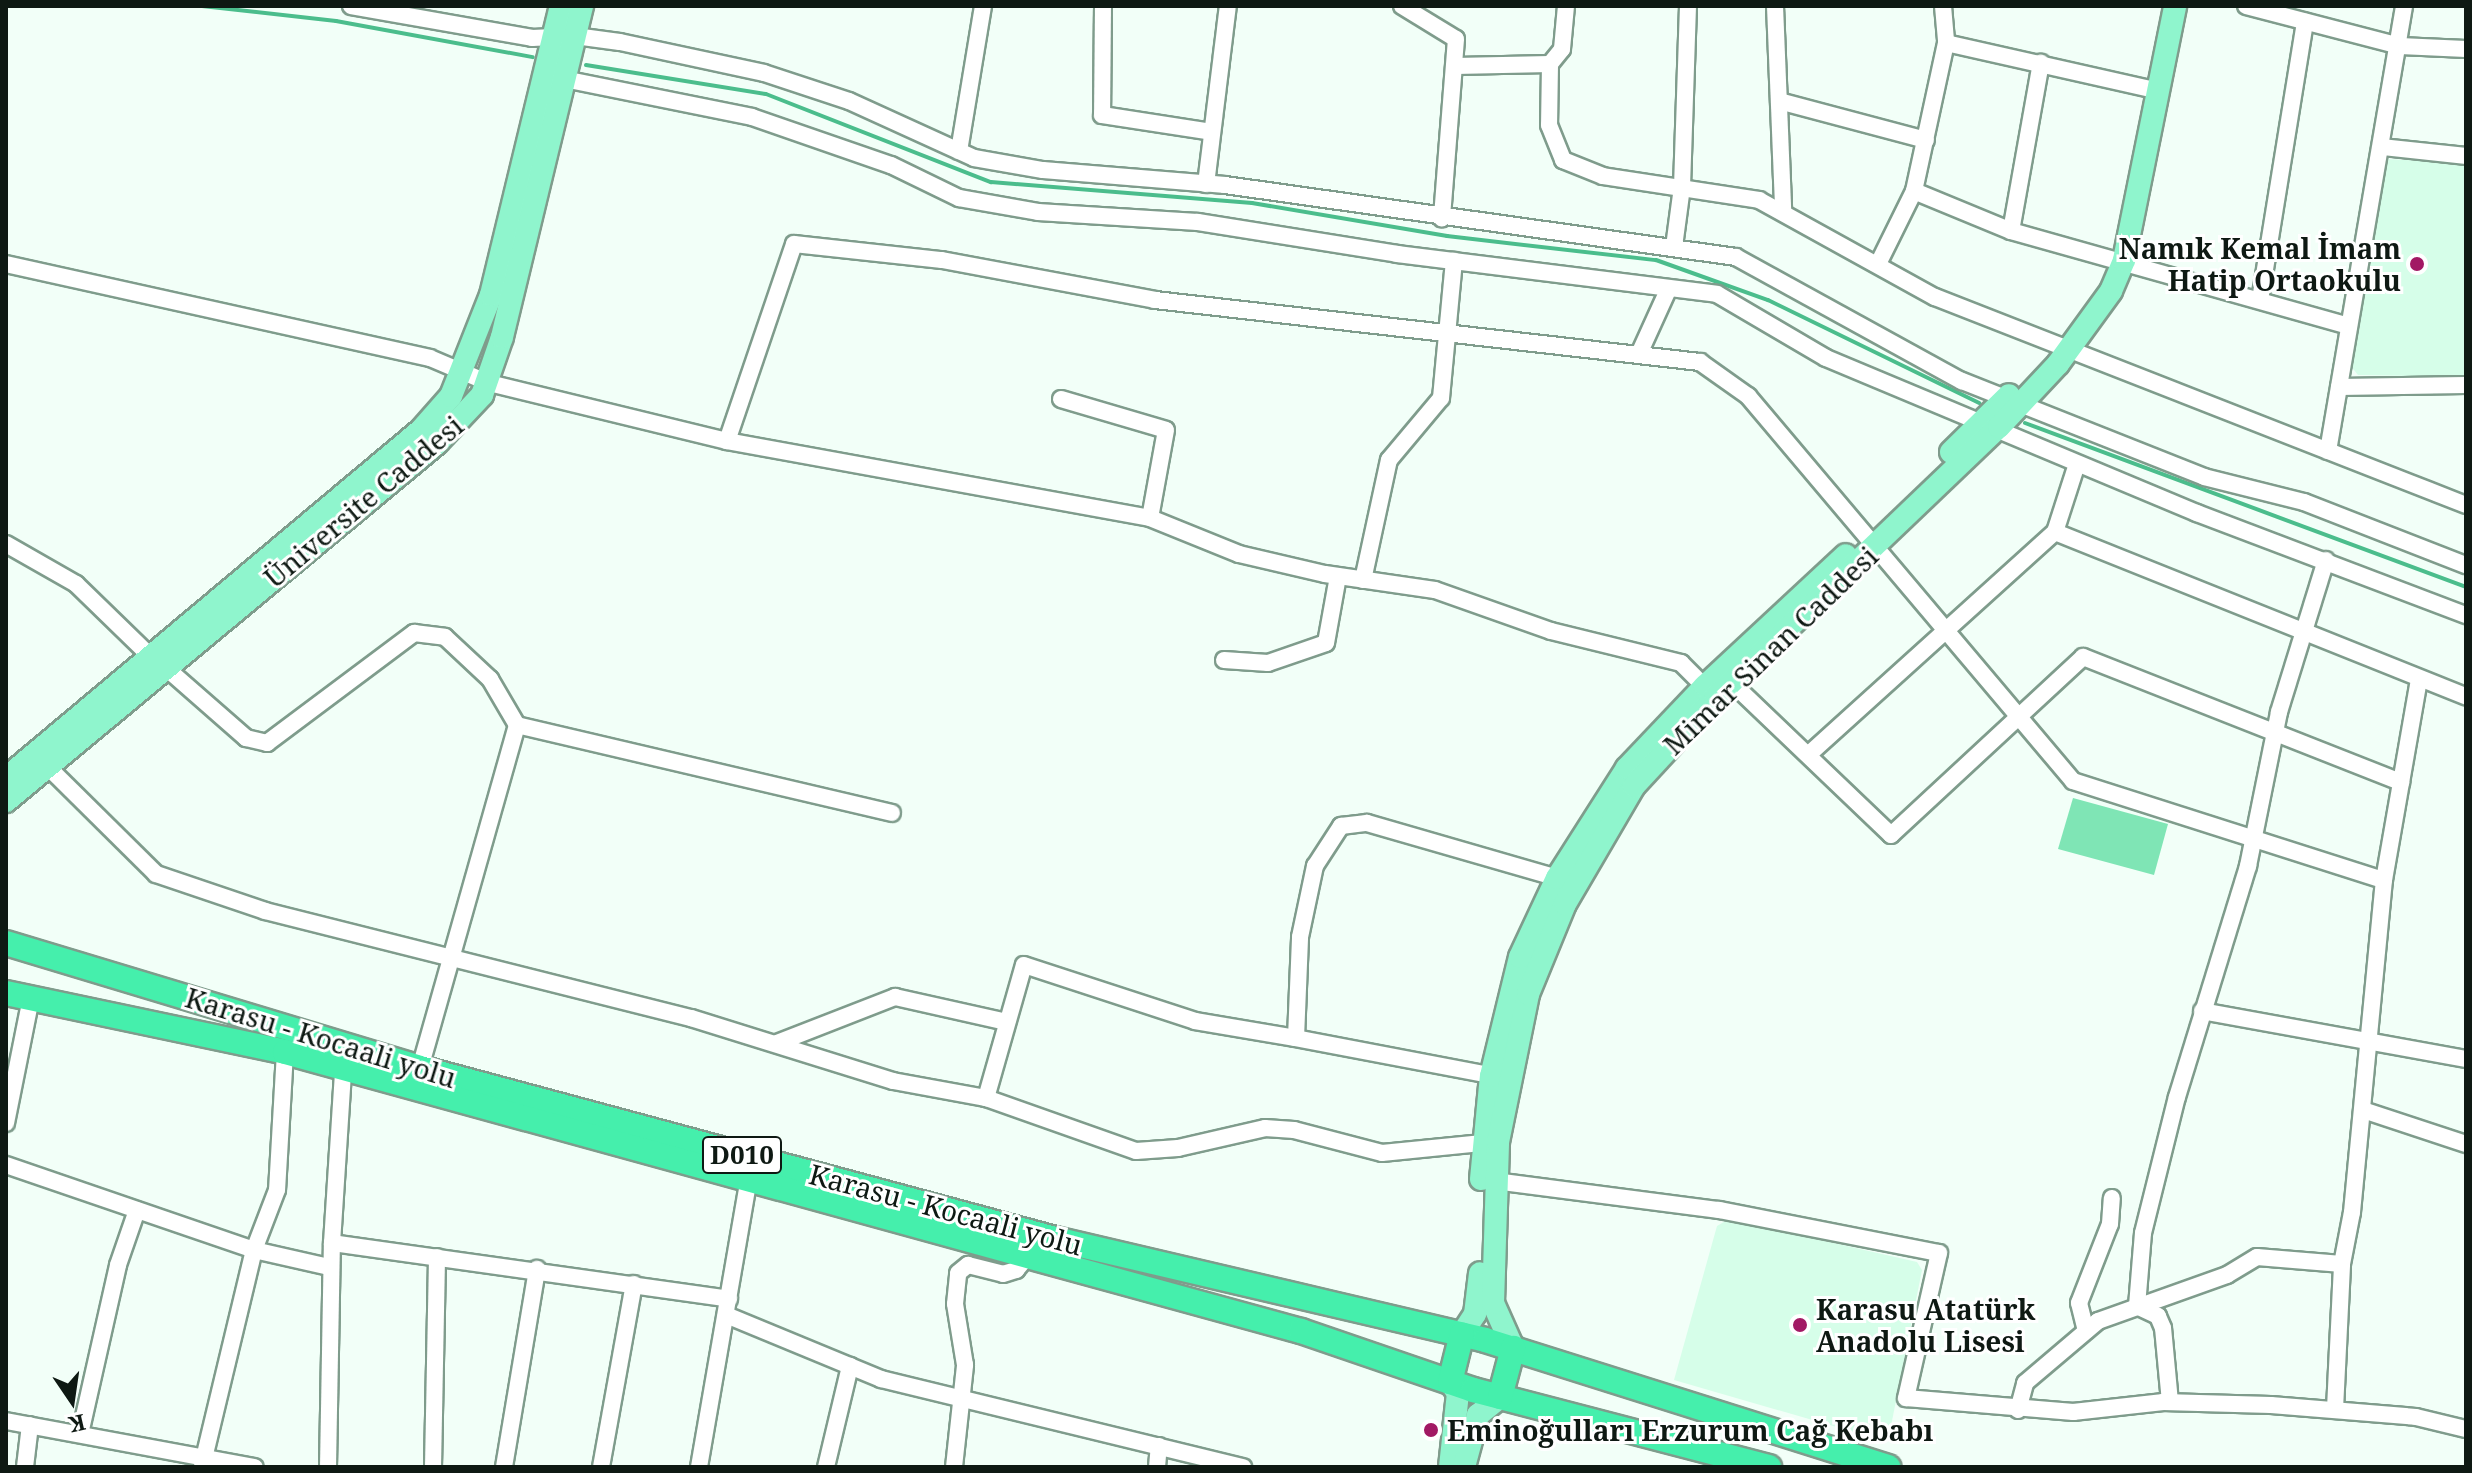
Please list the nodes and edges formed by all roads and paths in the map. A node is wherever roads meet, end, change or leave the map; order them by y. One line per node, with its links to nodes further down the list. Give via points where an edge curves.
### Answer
1 (351, 6): 16 (street)
2 (561, 6): 18 (main road)
3 (582, 6): 18 (main road, Üniversite Caddesi)
4 (983, 6): 31 (street)
5 (1103, 6): 28 (street, via 1102,115)
6 (1228, 6): 28 (street)
7 (1402, 6): 24 (street, via 1456,39)
8 (1566, 6): 23 (street, via 1562,49)
9 (1688, 6): 34 (street)
10 (1775, 6): 27 (street)
11 (1943, 6): 19 (street)
12 (2159, 6): 26 (main road, Mimar Sinan Caddesi)
13 (2175, 6): 26 (main road, Mimar Sinan Caddesi)
14 (2246, 6): 17 (street)
15 (2404, 6): 20 (street)
16 (396, 10): 18 (street, via 532,38)
17 (2305, 22): 20 (street); 45 (street)
18 (564, 36): 25 (main road, Üniversite Caddesi); 31 (street, via 764,73 849,101)
19 (1946, 43): 22 (street); 29 (street)
20 (2400, 46): 21 (street); 30 (street)
21 (2466, 49)
22 (2041, 63): 26 (street); 38 (street)
23 (1550, 64): 24 (street); 34 (street, via 1549,125 1563,160 1603,176)
24 (1455, 66): 37 (street)
25 (555, 77): 41 (street, via 766,121 891,165 959,198 1038,212 1198,222); 50 (main road, via 491,295); 51 (main road, Üniversite Caddesi)
26 (2147, 88): 40 (main road, Mimar Sinan Caddesi)
27 (1779, 101): 29 (street); 36 (street)
28 (1212, 132): 33 (street)
29 (1926, 140): 35 (street)
30 (2382, 147): 32 (street); 46 (street)
31 (959, 151): 33 (street, via 1043,170)
32 (2466, 156)
33 (1206, 184): 37 (street)
34 (1682, 187): 36 (street); 39 (street)
35 (1914, 191): 38 (street); 43 (street)
36 (1783, 209): 43 (street)
37 (1442, 218): 39 (street)
38 (2011, 231): 40 (street)
39 (1674, 247): 55 (street, via 1736,257 1913,356)
40 (2117, 258): 45 (street); 48 (main road, Mimar Sinan Caddesi, via 2111,291)
41 (1454, 261): 44 (street); 47 (street)
42 (6, 264): 50 (street, via 340,336)
43 (1878, 264): 48 (street, via 1935,297)
44 (1669, 288): 49 (street); 56 (street, via 1717,294 1826,358)
45 (2260, 300): 46 (street)
46 (2349, 326): 53 (street)
47 (1450, 337): 49 (street); 57 (street, via 1155,300 942,260 794,244); 68 (street, via 1441,398 1389,460)
48 (2063, 348): 55 (main road, Mimar Sinan Caddesi); 58 (street)
49 (1639, 354): 63 (street, via 1700,362 1748,396)
50 (461, 371): 51 (street); 73 (main road, via 451,396 421,430)
51 (489, 383): 57 (street); 73 (main road, Üniversite Caddesi, via 437,443)
52 (2466, 385): 53 (street)
53 (2339, 387): 58 (street)
54 (1061, 399): 61 (street, via 1166,430)
55 (2014, 400): 56 (main road, Mimar Sinan Caddesi); 66 (street, via 2204,477 2304,502)
56 (1991, 424): 59 (street); 63 (main road, Mimar Sinan Caddesi)
57 (727, 441): 61 (street)
58 (2328, 451): 60 (street)
59 (2077, 464): 62 (street); 65 (street)
60 (2466, 505)
61 (1150, 518): 67 (street, via 1239,554)
62 (2055, 532): 70 (street); 71 (street)
63 (1873, 539): 70 (street); 75 (main road, Mimar Sinan Caddesi)
64 (6, 544): 73 (street, via 76,584)
65 (2326, 560): 69 (street); 71 (street)
66 (2466, 565)
67 (1338, 576): 68 (street); 72 (street, via 1326,643 1268,663)
68 (1363, 580): 75 (street, via 1435,590 1551,631 1681,663)
69 (2466, 615)
70 (1949, 631): 77 (street); 80 (street)
71 (2301, 634): 74 (street); 79 (street)
72 (1224, 660)
73 (158, 662): 78 (street, via 246,738 267,743 414,633 445,637 490,679); 81 (main road, Üniversite Caddesi); 82 (main road)
74 (2419, 679): 76 (street); 83 (street)
75 (1717, 689): 80 (street); 88 (main road, Mimar Sinan Caddesi, via 1634,786)
76 (2466, 696)
77 (2020, 716): 79 (street, via 2083,657); 80 (street, via 1891,835); 86 (street, via 2073,781)
78 (517, 725): 85 (street); 90 (street)
79 (2275, 733): 83 (street); 86 (street)
80 (1808, 755)
81 (48, 767): 84 (main road, Üniversite Caddesi); 90 (street, via 156,874 265,911)
82 (6, 778)
83 (2401, 782): 87 (street)
84 (6, 801)
85 (892, 813)
86 (2254, 838): 87 (street); 93 (street)
87 (2384, 880): 96 (street)
88 (1567, 881): 95 (street, via 1367,823 1341,826 1315,866 1300,937); 102 (main road, Mimar Sinan Caddesi)
89 (6, 943): 100 (highway, Karasu - Kocaali yolu / D010)
90 (449, 959): 97 (street); 100 (street)
91 (6, 993): 92 (highway, Karasu - Kocaali yolu / D010)
92 (31, 998): 98 (highway, Karasu - Kocaali yolu / D010); 105 (street)
93 (2202, 1011): 96 (street); 121 (street, via 2143,1233)
94 (1007, 1022): 95 (street, via 1024,965 1195,1021); 97 (street, via 895,997); 103 (street)
95 (1296, 1038): 102 (street)
96 (2368, 1042): 99 (street); 104 (street)
97 (777, 1043): 103 (street, via 893,1081)
98 (285, 1052): 101 (highway, Karasu - Kocaali yolu / D010); 114 (street, via 277,1190)
99 (2466, 1059)
100 (420, 1068): 124 (highway, Karasu - Kocaali yolu / D010, via 1055,1239)
101 (343, 1071): 110 (highway, Karasu - Kocaali yolu / D010); 113 (street)
102 (1500, 1077): 106 (main road, Mimar Sinan Caddesi)
103 (986, 1098): 106 (street, via 1136,1151 1178,1148 1265,1128 1294,1130 1382,1153)
104 (2363, 1110): 107 (street); 117 (street)
105 (6, 1123)
106 (1490, 1142): 109 (main road, Mimar Sinan Caddesi); 124 (main road, Mimar Sinan Caddesi, via 1479,1294)
107 (2466, 1144)
108 (6, 1165): 112 (street)
109 (1495, 1181): 125 (main road, Mimar Sinan Caddesi, via 1493,1303); 132 (street, via 1719,1210 1939,1253 1906,1398)
110 (748, 1182): 116 (highway, Karasu - Kocaali yolu / D010, via 890,1216); 122 (street)
111 (2112, 1198): 123 (street, via 2110,1224 2079,1303)
112 (137, 1210): 114 (street); 136 (street, via 118,1265)
113 (332, 1243): 115 (street); 118 (street)
114 (254, 1250): 118 (street); 138 (street)
115 (437, 1257): 119 (street); 142 (street)
116 (1027, 1257): 127 (highway, Karasu - Kocaali yolu / D010, via 1301,1331); 129 (street, via 1016,1270 1003,1274 968,1265 958,1273 955,1304 965,1365)
117 (2342, 1264): 121 (street, via 2257,1257 2227,1275); 131 (street)
118 (329, 1267): 141 (street)
119 (537, 1269): 120 (street); 143 (street)
120 (634, 1284): 122 (street); 144 (street)
121 (2137, 1306): 123 (street); 130 (street, via 2158,1316 2163,1328)
122 (727, 1307): 126 (street); 145 (street)
123 (2086, 1331): 132 (street, via 2025,1383)
124 (1462, 1334): 125 (highway, Karasu - Kocaali yolu / D010); 127 (highway)
125 (1513, 1348): 128 (highway); 153 (highway, Karasu - Kocaali yolu / D010)
126 (850, 1366): 129 (street); 146 (street)
127 (1461, 1386): 128 (highway, D010); 150 (main road)
128 (1500, 1397): 151 (main road, via 1478,1415); 152 (highway, D010)
129 (961, 1401): 137 (street); 147 (street)
130 (2170, 1402): 131 (street); 132 (street, via 2073,1412)
131 (2335, 1409): 135 (street, via 2416,1417)
132 (2018, 1410)
133 (6, 1421): 134 (street)
134 (30, 1425): 136 (street); 139 (street)
135 (2466, 1429)
136 (80, 1434): 138 (street)
137 (1159, 1446): 148 (street); 149 (street)
138 (204, 1463): 140 (street)
139 (25, 1467)
140 (255, 1467)
141 (328, 1467)
142 (433, 1467)
143 (504, 1467)
144 (601, 1467)
145 (699, 1467)
146 (826, 1467)
147 (954, 1467)
148 (1157, 1467)
149 (1243, 1467)
150 (1450, 1467)
151 (1464, 1467)
152 (1769, 1467)
153 (1888, 1467)

